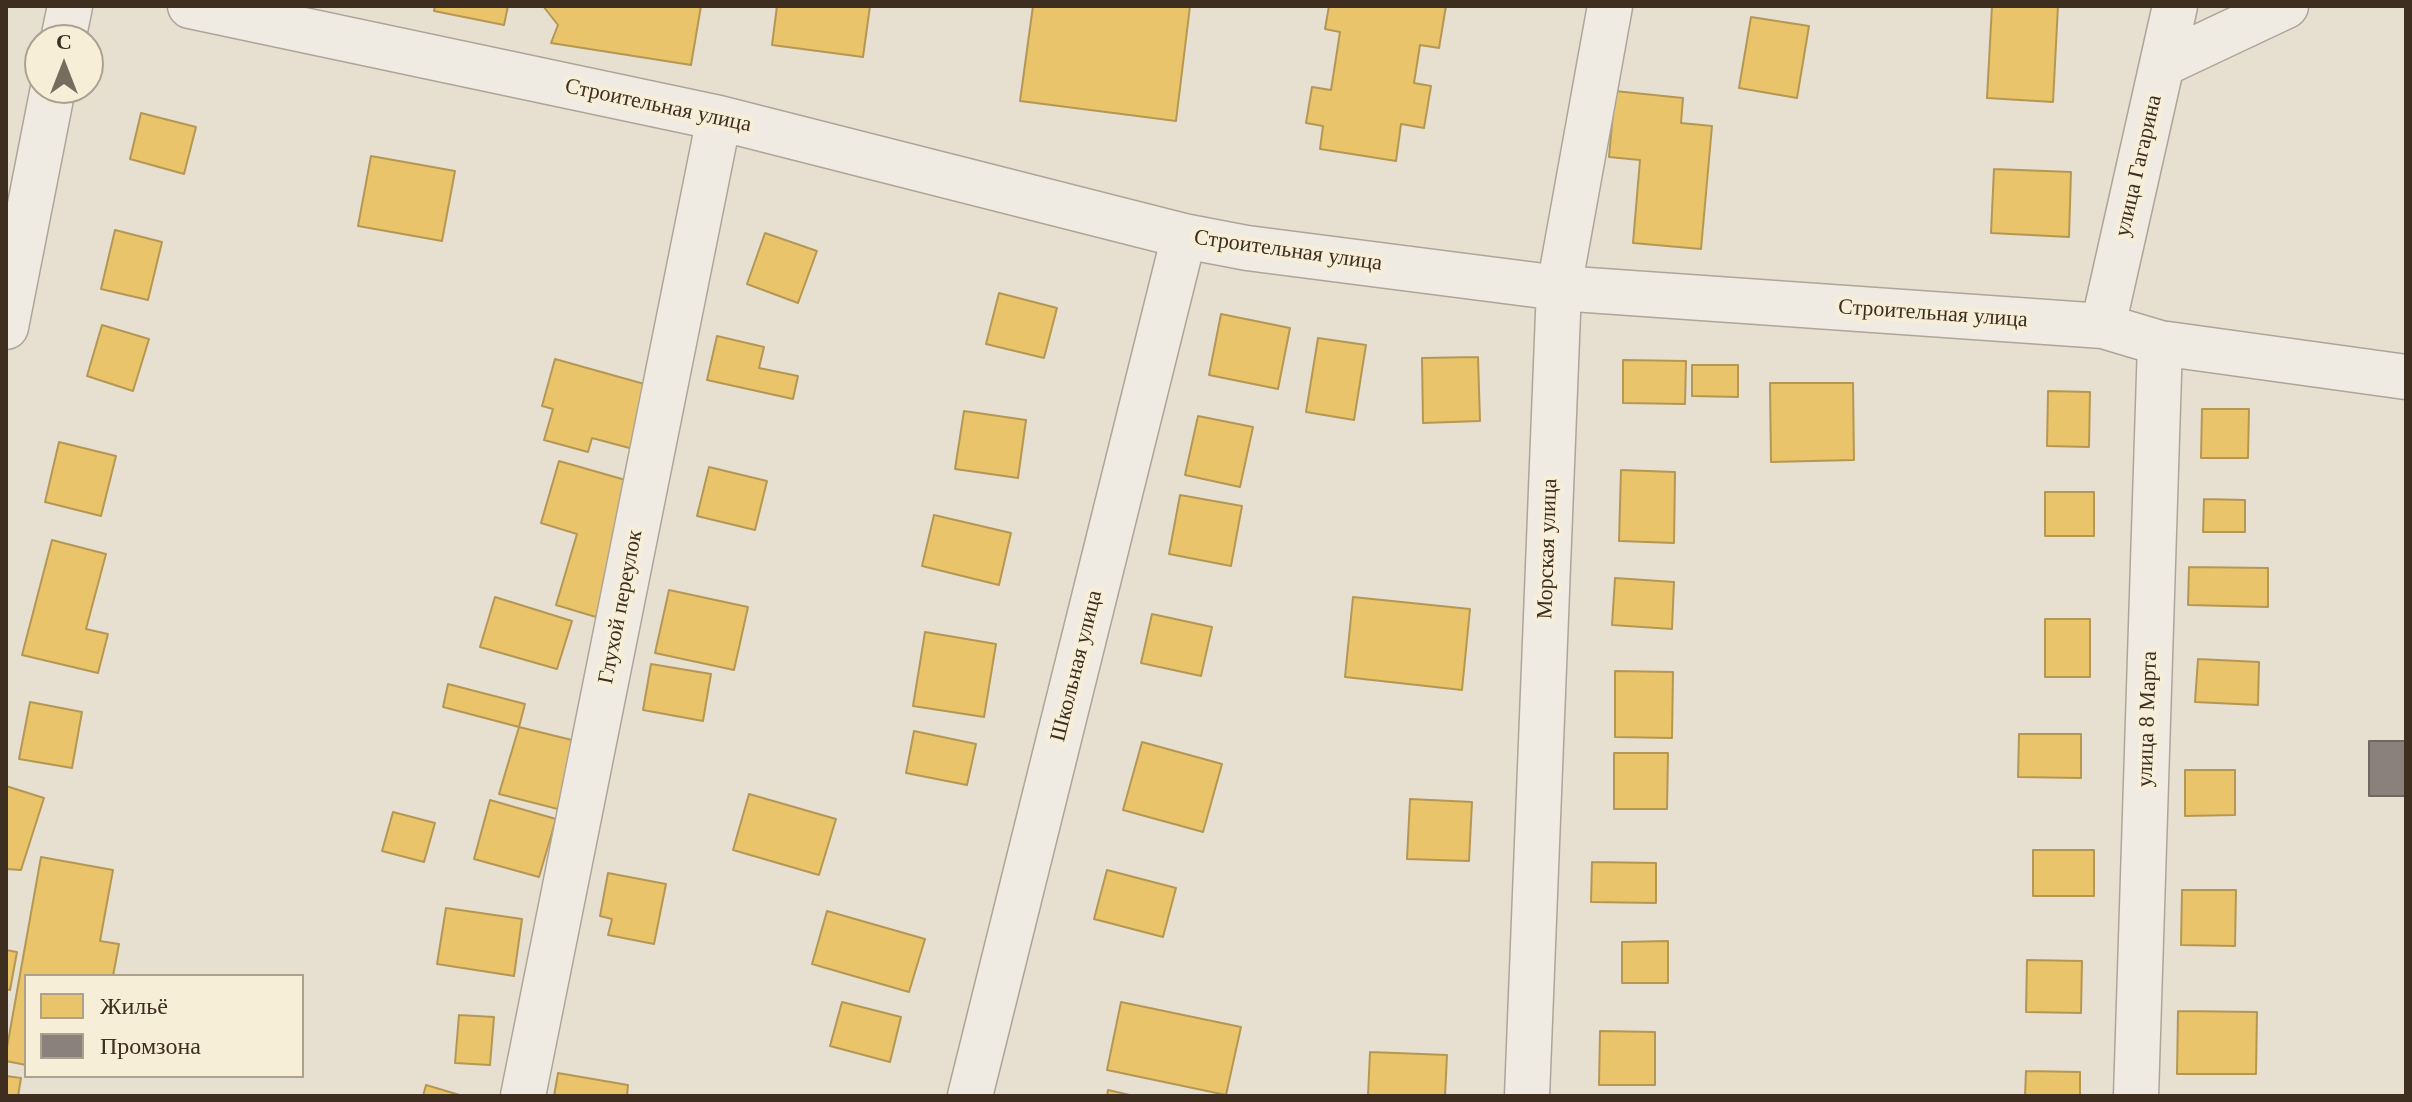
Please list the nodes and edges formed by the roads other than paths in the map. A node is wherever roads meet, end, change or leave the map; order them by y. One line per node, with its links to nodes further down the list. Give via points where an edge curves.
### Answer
1 (190, 6): 7 (street, Строительная улица)
2 (1610, 6): 9 (street, Морская улица)
3 (2175, 6): 5 (street, улица Гагарина)
4 (2286, 6): 5 (street)
5 (2163, 64): 10 (street, улица Гагарина)
6 (50, 104): 11 (street)
7 (719, 118): 8 (street, Строительная улица); 14 (street, Глухой переулок)
8 (1184, 236): 9 (street, Строительная улица); 15 (street, Школьная улица)
9 (1559, 288): 10 (street, Строительная улица); 16 (street, Морская улица)
10 (2103, 326): 12 (street, Строительная улица)
11 (6, 327)
12 (2160, 343): 13 (street, Строительная улица); 17 (street, улица 8 Марта)
13 (2406, 377)
14 (523, 1096)
15 (970, 1096)
16 (1527, 1096)
17 (2136, 1096)

